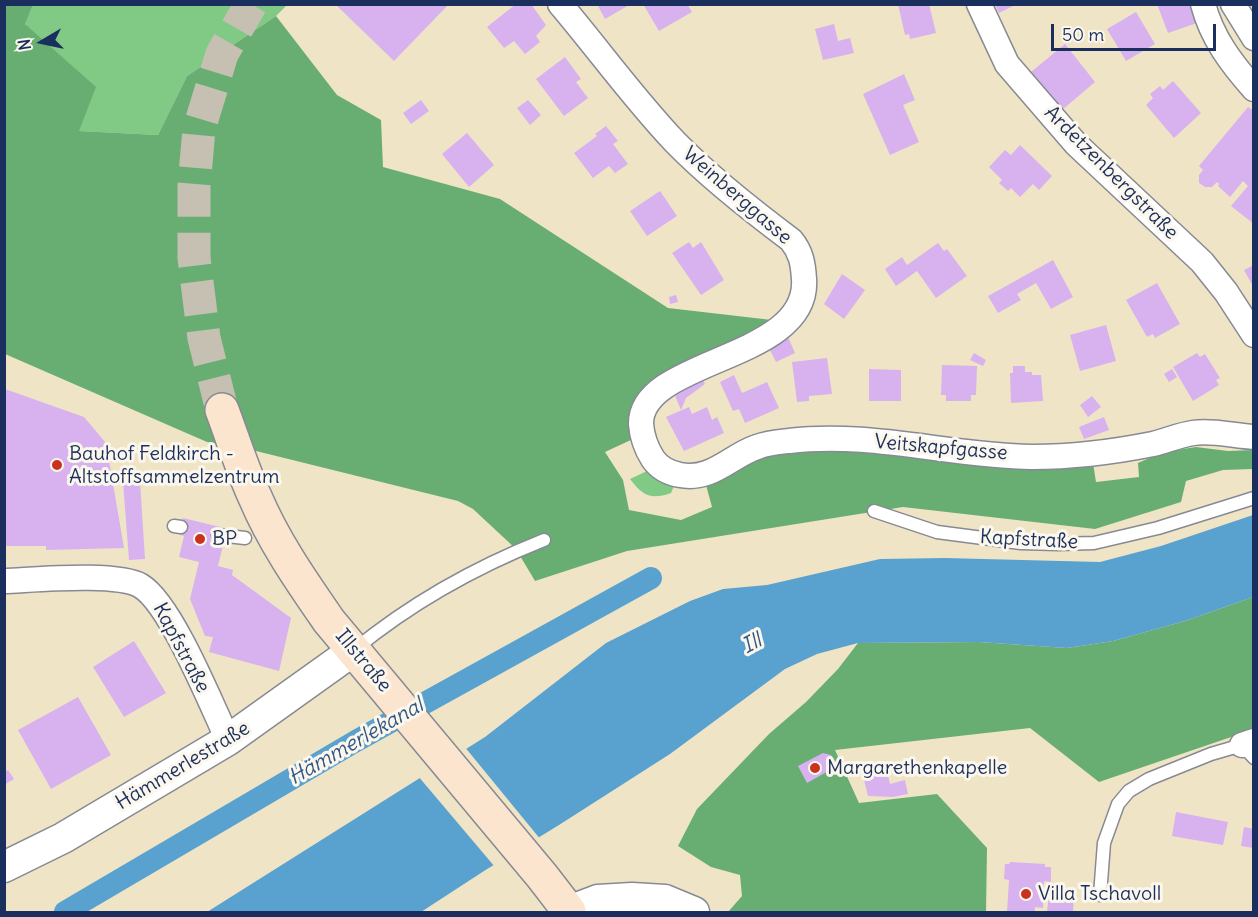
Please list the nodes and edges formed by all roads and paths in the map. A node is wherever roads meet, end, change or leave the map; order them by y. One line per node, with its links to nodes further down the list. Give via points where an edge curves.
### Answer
1 (560, 4): 10 (street, Weinberggasse, via 677,144 791,240 802,262 802,294 797,310 787,322 749,347 657,391 641,419)
2 (978, 4): 7 (street, Ardetzenbergstraße, via 1006,64 1076,144 1202,262)
3 (1203, 4): 6 (street, via 1212,33)
4 (1233, 4): 5 (street)
5 (1254, 38)
6 (1254, 89)
7 (1254, 335)
8 (222, 410): 17 (main road, Illstraße, via 255,498 282,550 329,621)
9 (1254, 437): 10 (street, Veitskapfgasse, via 1194,433 1108,451 1032,457 805,439 756,447 704,476 688,477 666,471)
10 (647, 447)
11 (1254, 498): 12 (lane, Kapfstraße, via 1094,543 1021,543 937,532)
12 (874, 511)
13 (218, 535): 14 (lane)
14 (244, 538)
15 (544, 540): 17 (lane, via 465,577 397,618)
16 (4, 581): 18 (street, Kapfstraße, via 101,579 140,585 165,613)
17 (354, 650): 18 (street, Hämmerlestraße); 22 (main road, Illstraße)
18 (228, 740): 20 (street, Hämmerlestraße, via 63,838)
19 (1250, 748): 21 (lane, via 1211,754 1129,790 1118,804 1104,843)
20 (4, 867)
21 (1100, 895)
22 (568, 912): 23 (street, via 598,900 632,898 665,900)
23 (694, 912)

